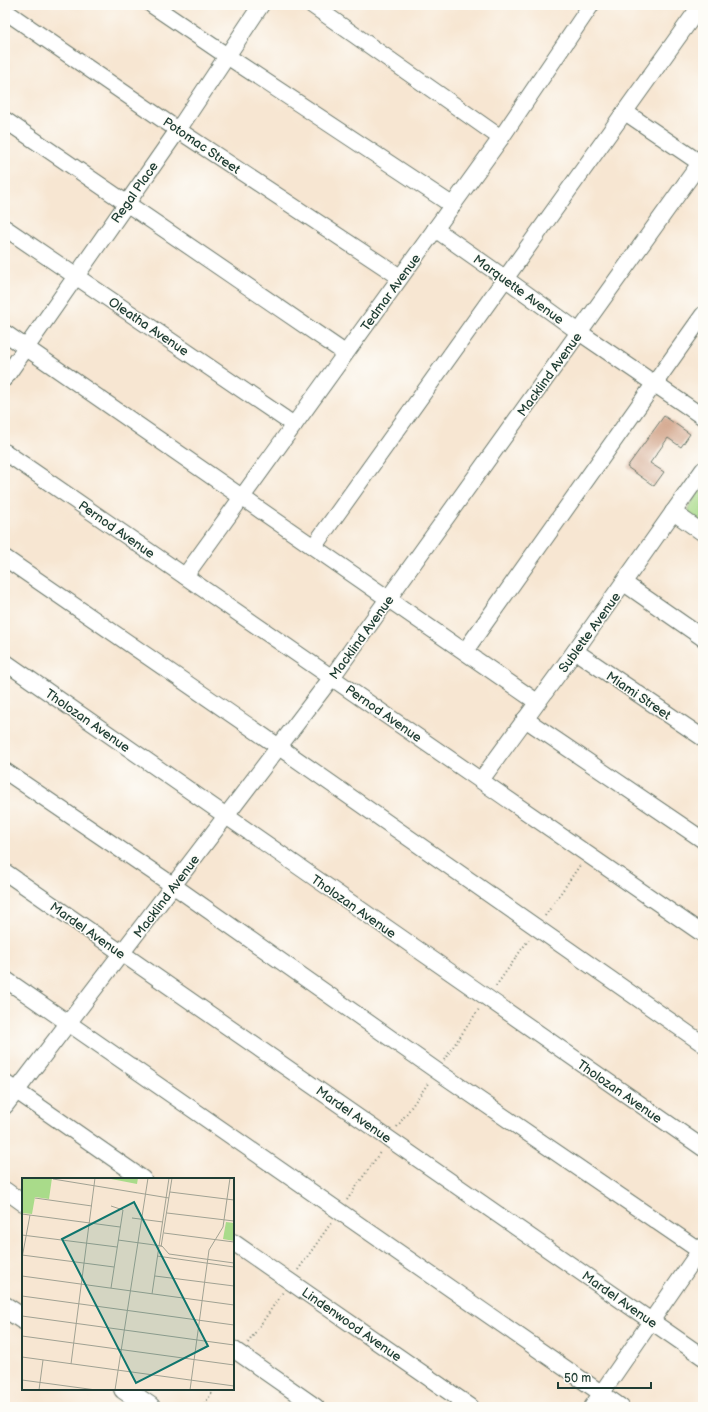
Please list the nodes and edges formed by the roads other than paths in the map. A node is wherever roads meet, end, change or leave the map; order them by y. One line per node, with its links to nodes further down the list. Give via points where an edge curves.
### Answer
1 (152, 5): 7 (street)
2 (261, 5): 7 (street, Regal Place)
3 (312, 5): 11 (street)
4 (591, 5): 11 (street, Tedmar Avenue)
5 (701, 5): 8 (street)
6 (5, 11): 10 (street, Potomac Street)
7 (227, 56): 10 (street, Regal Place); 14 (street)
8 (625, 112): 12 (street); 19 (street)
9 (5, 120): 13 (street)
10 (178, 130): 13 (street, Regal Place); 18 (street, Potomac Street)
11 (501, 138): 14 (street, Tedmar Avenue)
12 (702, 163): 21 (street, Macklind Avenue)
13 (127, 204): 17 (street, Regal Place); 24 (street)
14 (452, 205): 16 (street, Tedmar Avenue)
15 (5, 228): 17 (street, Oleatha Avenue)
16 (434, 230): 18 (street, Tedmar Avenue); 19 (street, Marquette Avenue)
17 (76, 276): 23 (street, Regal Place); 28 (street, Oleatha Avenue)
18 (400, 277): 24 (street, Tedmar Avenue)
19 (506, 279): 21 (street, Marquette Avenue); 34 (street)
20 (703, 315): 26 (street)
21 (579, 332): 26 (street, Marquette Avenue); 38 (street, Macklind Avenue)
22 (5, 333): 23 (street)
23 (26, 348): 25 (street, Regal Place); 31 (street)
24 (345, 353): 28 (street, Tedmar Avenue)
25 (5, 378)
26 (654, 384): 27 (street, Marquette Avenue); 40 (street)
27 (703, 417)
28 (294, 425): 31 (street, Tedmar Avenue)
29 (5, 452): 36 (street, Pernod Avenue)
30 (700, 475): 32 (street, Sublette Avenue)
31 (242, 497): 34 (street); 36 (street, Tedmar Avenue)
32 (673, 512): 33 (street); 37 (street, Sublette Avenue)
33 (703, 533)
34 (314, 546): 38 (street)
35 (5, 558): 47 (street)
36 (185, 576): 43 (street, Pernod Avenue)
37 (624, 583): 39 (street); 41 (street, Sublette Avenue)
38 (389, 598): 40 (street); 43 (street, Macklind Avenue)
39 (703, 638)
40 (465, 650): 44 (street)
41 (575, 651): 44 (street, Sublette Avenue); 46 (street, Miami Street)
42 (5, 662): 50 (street, Tholozan Avenue)
43 (332, 677): 47 (street, Macklind Avenue); 49 (street, Pernod Avenue)
44 (537, 702): 45 (street, Sublette Avenue)
45 (525, 719): 49 (street, Sublette Avenue); 51 (street)
46 (703, 738)
47 (279, 748): 50 (street, Macklind Avenue); 58 (street)
48 (5, 771): 53 (street)
49 (481, 780): 54 (street, Pernod Avenue)
50 (226, 817): 53 (street, Macklind Avenue); 61 (street, Tholozan Avenue)
51 (703, 840)
52 (5, 872): 55 (street, Mardel Avenue)
53 (174, 886): 55 (street, Macklind Avenue); 66 (street, via 450,1079)
54 (703, 934)
55 (122, 953): 57 (street, Macklind Avenue); 69 (street, Mardel Avenue)
56 (5, 979): 57 (street)
57 (69, 1022): 59 (street, Macklind Avenue); 73 (street)
58 (703, 1044)
59 (11, 1087): 60 (street, Macklind Avenue); 62 (street)
60 (5, 1106)
61 (703, 1148)
62 (142, 1178)
63 (5, 1190): 64 (street)
64 (22, 1201)
65 (234, 1243): 76 (street, Lindenwood Avenue)
66 (702, 1250): 69 (street)
67 (5, 1307): 68 (main road)
68 (22, 1318)
69 (652, 1321): 71 (street, Mardel Avenue); 73 (street)
70 (237, 1351): 75 (street)
71 (703, 1357)
72 (125, 1390): 74 (main road)
73 (601, 1394): 77 (street); 78 (street)
74 (150, 1407)
75 (316, 1407)
76 (470, 1407)
77 (592, 1407)
78 (621, 1407)

